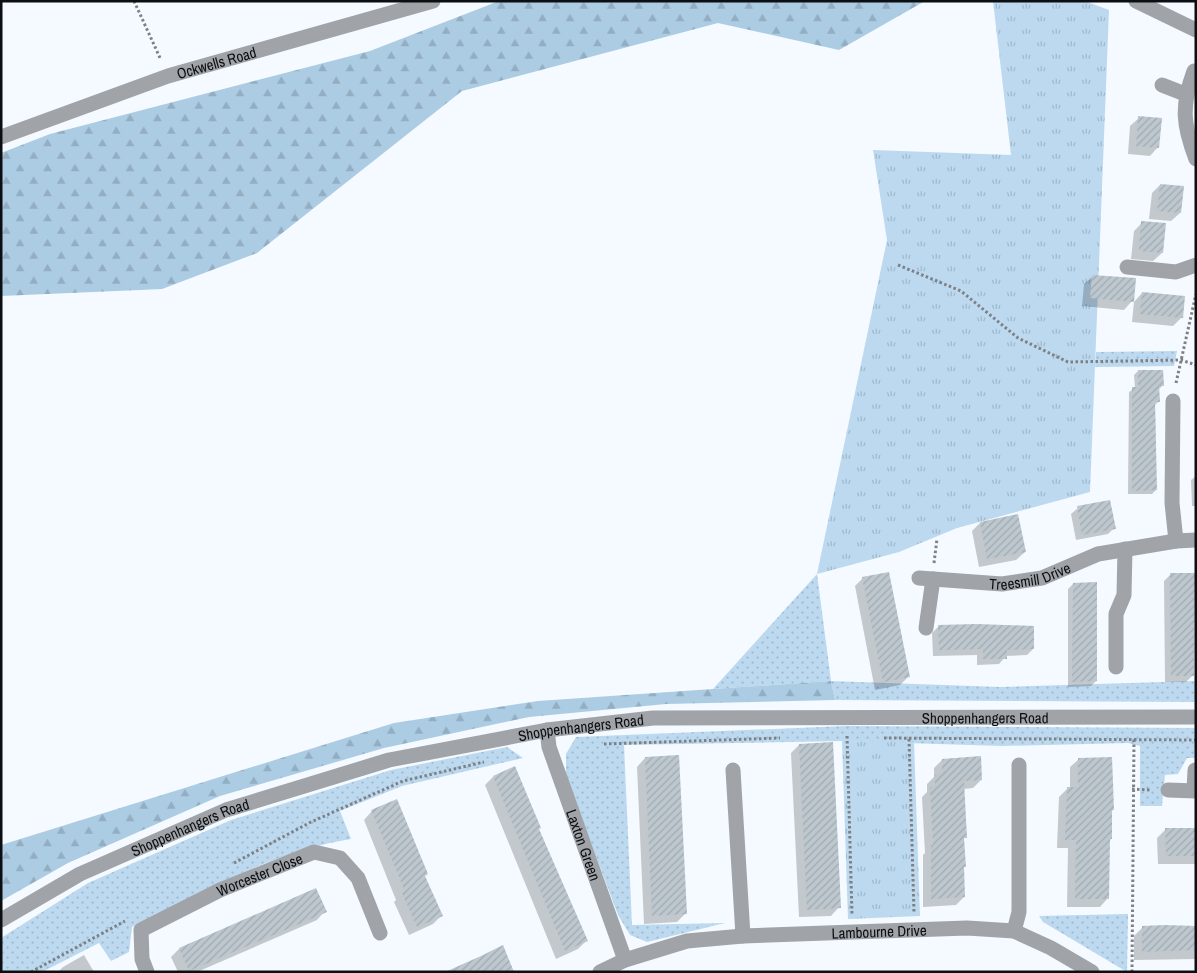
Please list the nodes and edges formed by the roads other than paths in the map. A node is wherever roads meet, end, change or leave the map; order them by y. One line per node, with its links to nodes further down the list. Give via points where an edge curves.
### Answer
1 (433, 1): 7 (street, Ockwells Road, via 168,76)
2 (1136, 1): 3 (street)
3 (1196, 30)
4 (1194, 71): 6 (street)
5 (1162, 85): 6 (street)
6 (1185, 94): 8 (street, via 1186,133)
7 (1, 137)
8 (1196, 159)
9 (1196, 265): 10 (street, via 1176,272)
10 (1128, 267)
11 (1173, 401): 13 (street, via 1172,503)
12 (1196, 540): 13 (street, Treesmill Drive)
13 (1176, 541): 14 (street, Treesmill Drive)
14 (1125, 549): 15 (street, Treesmill Drive, via 1098,554 1042,578 1002,584 926,579); 16 (street, via 1124,595 1116,614)
15 (926, 628)
16 (1116, 667)
17 (1196, 717): 18 (street, Shoppenhangers Road, via 653,718)
18 (547, 730): 24 (street, Shoppenhangers Road, via 389,760 226,810 80,874); 28 (street, Laxton Green, via 549,747)
19 (1019, 765): 25 (street, via 1019,912)
20 (734, 770): 27 (street)
21 (1195, 770): 23 (street)
22 (1168, 790): 23 (street)
23 (1195, 790)
24 (1, 920)
25 (1014, 931): 27 (street, Lambourne Drive, via 967,928); 31 (street, Lambourne Drive)
26 (380, 933): 29 (street, Worcester Close, via 358,878 340,858 314,852 220,890 142,930 142,959)
27 (744, 936): 28 (street, Lambourne Drive, via 687,941)
28 (625, 960): 30 (street, Lambourne Drive)
29 (147, 972)
30 (600, 972)
31 (1092, 972)

